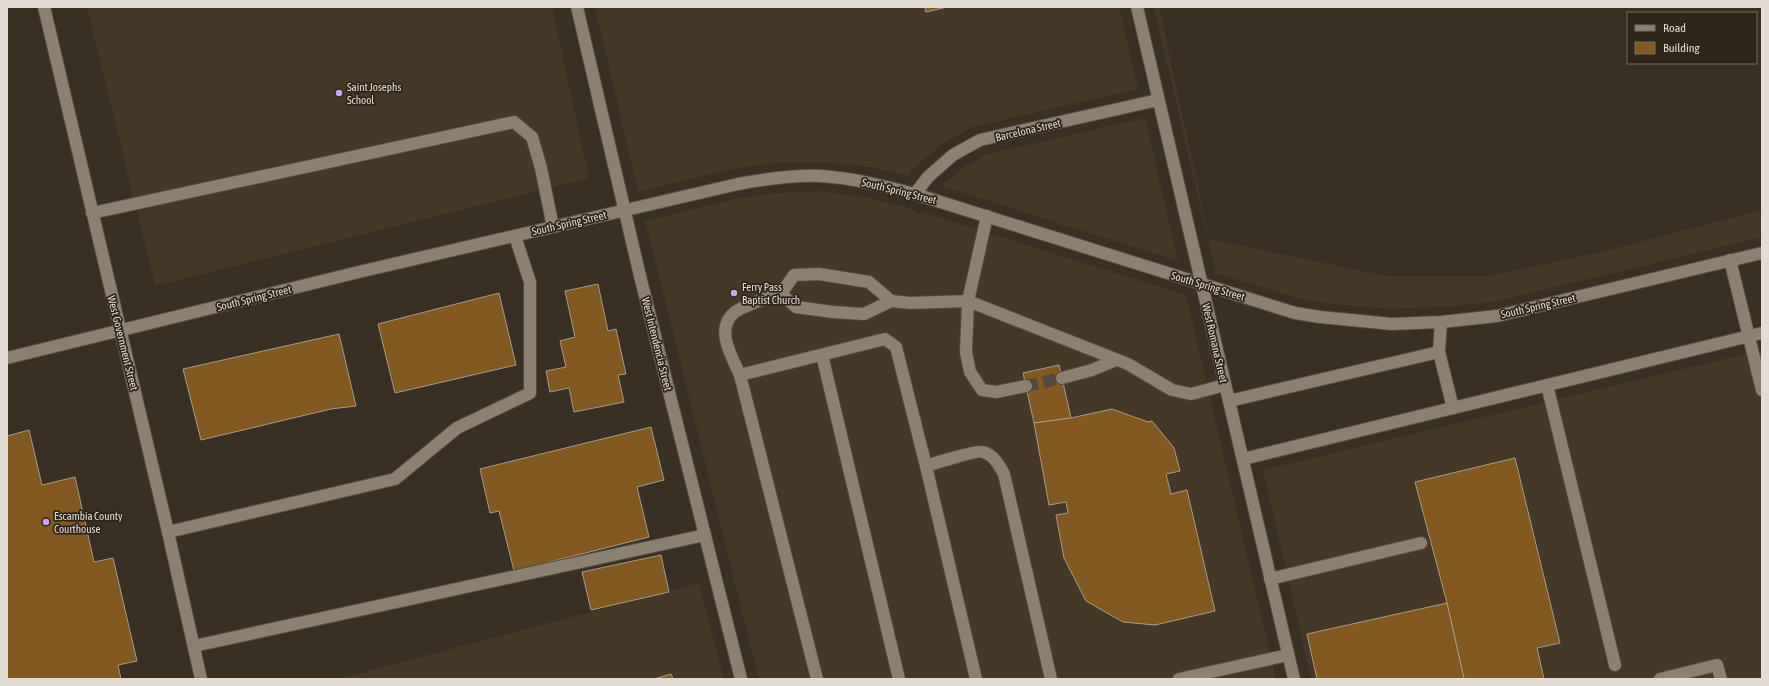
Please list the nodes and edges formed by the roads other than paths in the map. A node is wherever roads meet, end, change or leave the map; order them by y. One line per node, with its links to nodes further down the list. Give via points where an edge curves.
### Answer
1 (44, 7): 7 (street, West Government Street)
2 (577, 7): 6 (street, West Intendencia Street)
3 (1137, 7): 4 (street, West Romana Street)
4 (1158, 100): 5 (street, Barcelona Street, via 980,140 953,155 928,177); 13 (street, West Romana Street)
5 (915, 194): 6 (street, South Spring Street, via 869,182 821,176 773,178); 8 (street, South Spring Street)
6 (625, 210): 9 (street, South Spring Street); 36 (street, West Intendencia Street)
7 (92, 213): 9 (street, via 514,122 532,137); 18 (street, West Government Street)
8 (988, 216): 13 (street, South Spring Street); 16 (street)
9 (553, 227): 10 (street, South Spring Street)
10 (515, 236): 18 (street, South Spring Street); 35 (street, via 530,282 530,393 457,428 395,479)
11 (1762, 253): 12 (street, South Spring Street)
12 (1730, 260): 17 (street, South Spring Street, via 1497,316); 20 (street)
13 (1201, 284): 17 (street, South Spring Street, via 1295,313 1320,318 1392,324); 27 (street, West Romana Street)
14 (781, 294): 15 (street, via 796,308 864,314); 15 (street, via 794,275 819,274 869,282); 25 (street, via 768,296 735,312 729,321 726,344)
15 (891, 301): 16 (street)
16 (968, 301): 24 (street); 29 (street, via 966,352 970,372 982,390 996,392)
17 (1441, 322): 21 (street)
18 (119, 331): 23 (street, South Spring Street); 35 (street, West Government Street)
19 (1762, 334): 20 (street)
20 (1749, 337): 28 (street); 30 (street)
21 (1439, 352): 31 (street); 32 (street)
22 (822, 354): 25 (street); 34 (street, via 885,339 896,347); 45 (street)
23 (7, 358)
24 (1116, 360): 26 (street); 27 (street, via 1128,364 1172,390 1191,394)
25 (740, 375): 44 (street)
26 (1062, 378)
27 (1225, 385): 31 (street, West Romana Street)
28 (1547, 385): 32 (street); 41 (street)
29 (1026, 386)
30 (1762, 390)
31 (1229, 401): 33 (street, West Romana Street)
32 (1453, 408): 33 (street)
33 (1242, 459): 38 (street, West Romana Street)
34 (926, 466): 46 (street); 47 (street, via 981,451 990,455 999,464 1004,474)
35 (168, 532): 39 (street, West Government Street)
36 (705, 535): 39 (street); 43 (street, West Intendencia Street)
37 (1421, 543): 38 (street)
38 (1270, 579): 40 (street, West Romana Street)
39 (194, 646): 42 (street, West Government Street)
40 (1288, 655): 48 (street); 49 (street, West Romana Street)
41 (1615, 665)
42 (201, 679)
43 (741, 679)
44 (816, 679)
45 (899, 679)
46 (976, 679)
47 (1051, 679)
48 (1179, 679)
49 (1294, 679)
50 (1660, 679): 51 (street, via 1717,665)
51 (1721, 679)

